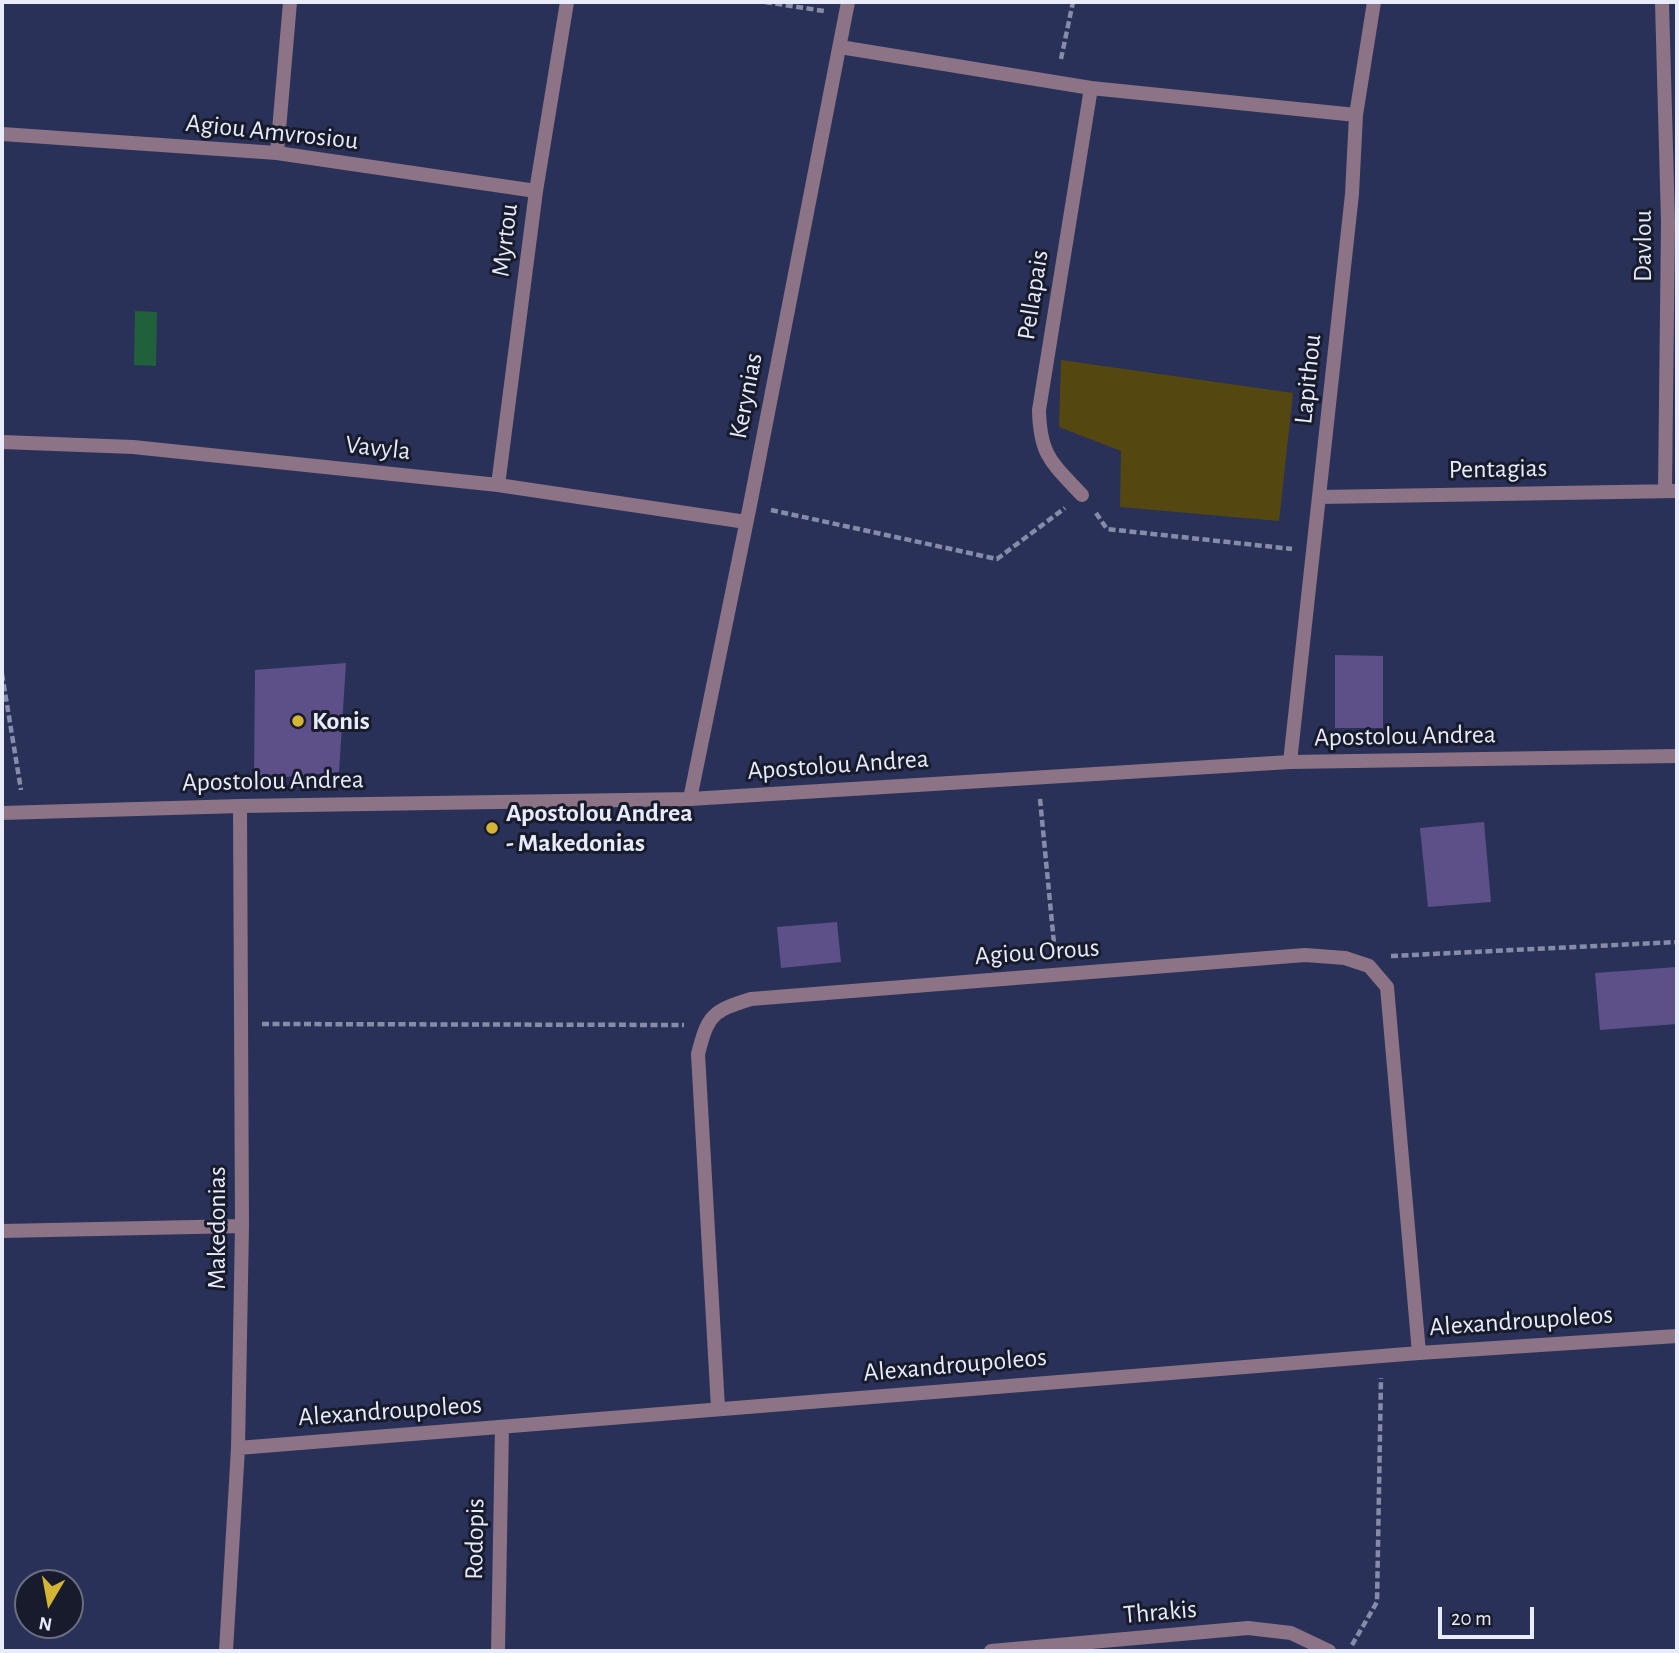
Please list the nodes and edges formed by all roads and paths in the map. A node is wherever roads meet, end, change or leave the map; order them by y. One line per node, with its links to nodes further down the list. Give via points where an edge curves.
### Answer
1 (290, 2): 13 (street)
2 (567, 2): 14 (street, Myrtou)
3 (765, 2): 7 (path)
4 (1073, 2): 9 (path)
5 (1374, 2): 11 (street, Lapithou)
6 (1662, 2): 15 (street, Davlou)
7 (847, 8): 8 (street, Kerynias)
8 (840, 47): 9 (street); 21 (street, Kerynias)
9 (1056, 83): 10 (street)
10 (1091, 88): 11 (street); 19 (street, Pellapais, via 1039,410 1040,436 1051,462)
11 (1356, 115): 20 (street, Lapithou)
12 (2, 134): 13 (street, Agiou Amvrosiou)
13 (277, 153): 14 (street, Agiou Amvrosiou)
14 (536, 191): 17 (street, Myrtou)
15 (1672, 222): 18 (street, Davlou)
16 (2, 442): 17 (street, Vavyla, via 133,447)
17 (498, 485): 22 (street, Vavyla)
18 (1671, 491): 20 (street, Pentagias)
19 (1082, 495): 21 (path, via 997,559); 23 (path, via 1107,529)
20 (1320, 496): 23 (street, Lapithou)
21 (750, 505): 22 (street, Kerynias)
22 (746, 522): 28 (street, Kerynias)
23 (1314, 551): 26 (street, Lapithou)
24 (2, 674): 31 (path)
25 (1677, 756): 26 (street, Apostolou Andrea)
26 (1290, 762): 27 (street, Apostolou Andrea)
27 (1038, 777): 28 (street, Apostolou Andrea); 34 (path)
28 (690, 799): 29 (street, Apostolou Andrea)
29 (240, 806): 31 (street, Apostolou Andrea); 35 (street, Makedonias)
30 (2, 813): 31 (street, Apostolou Andrea)
31 (25, 813)
32 (1677, 942): 33 (path)
33 (1387, 956)
34 (1058, 975): 36 (street, Agiou Orous, via 751,999 725,1007); 40 (street, Agiou Orous, via 1305,956 1345,958 1369,966 1387,987)
35 (241, 1024): 36 (path); 37 (street, Makedonias)
36 (705, 1025): 42 (street, via 698,1054)
37 (242, 1226): 38 (street); 44 (street, Makedonias)
38 (2, 1231)
39 (1677, 1336): 40 (street, Alexandroupoleos)
40 (1419, 1353): 41 (street, Alexandroupoleos)
41 (1382, 1356): 42 (street, Alexandroupoleos); 49 (path, via 1377,1602)
42 (718, 1408): 43 (street, Alexandroupoleos)
43 (502, 1427): 44 (street, Alexandroupoleos); 46 (street, Rodopis)
44 (238, 1448): 45 (street, Makedonias)
45 (226, 1651)
46 (498, 1651)
47 (991, 1651): 48 (street, Thrakis, via 1248,1628 1291,1633)
48 (1329, 1651)
49 (1349, 1651)

